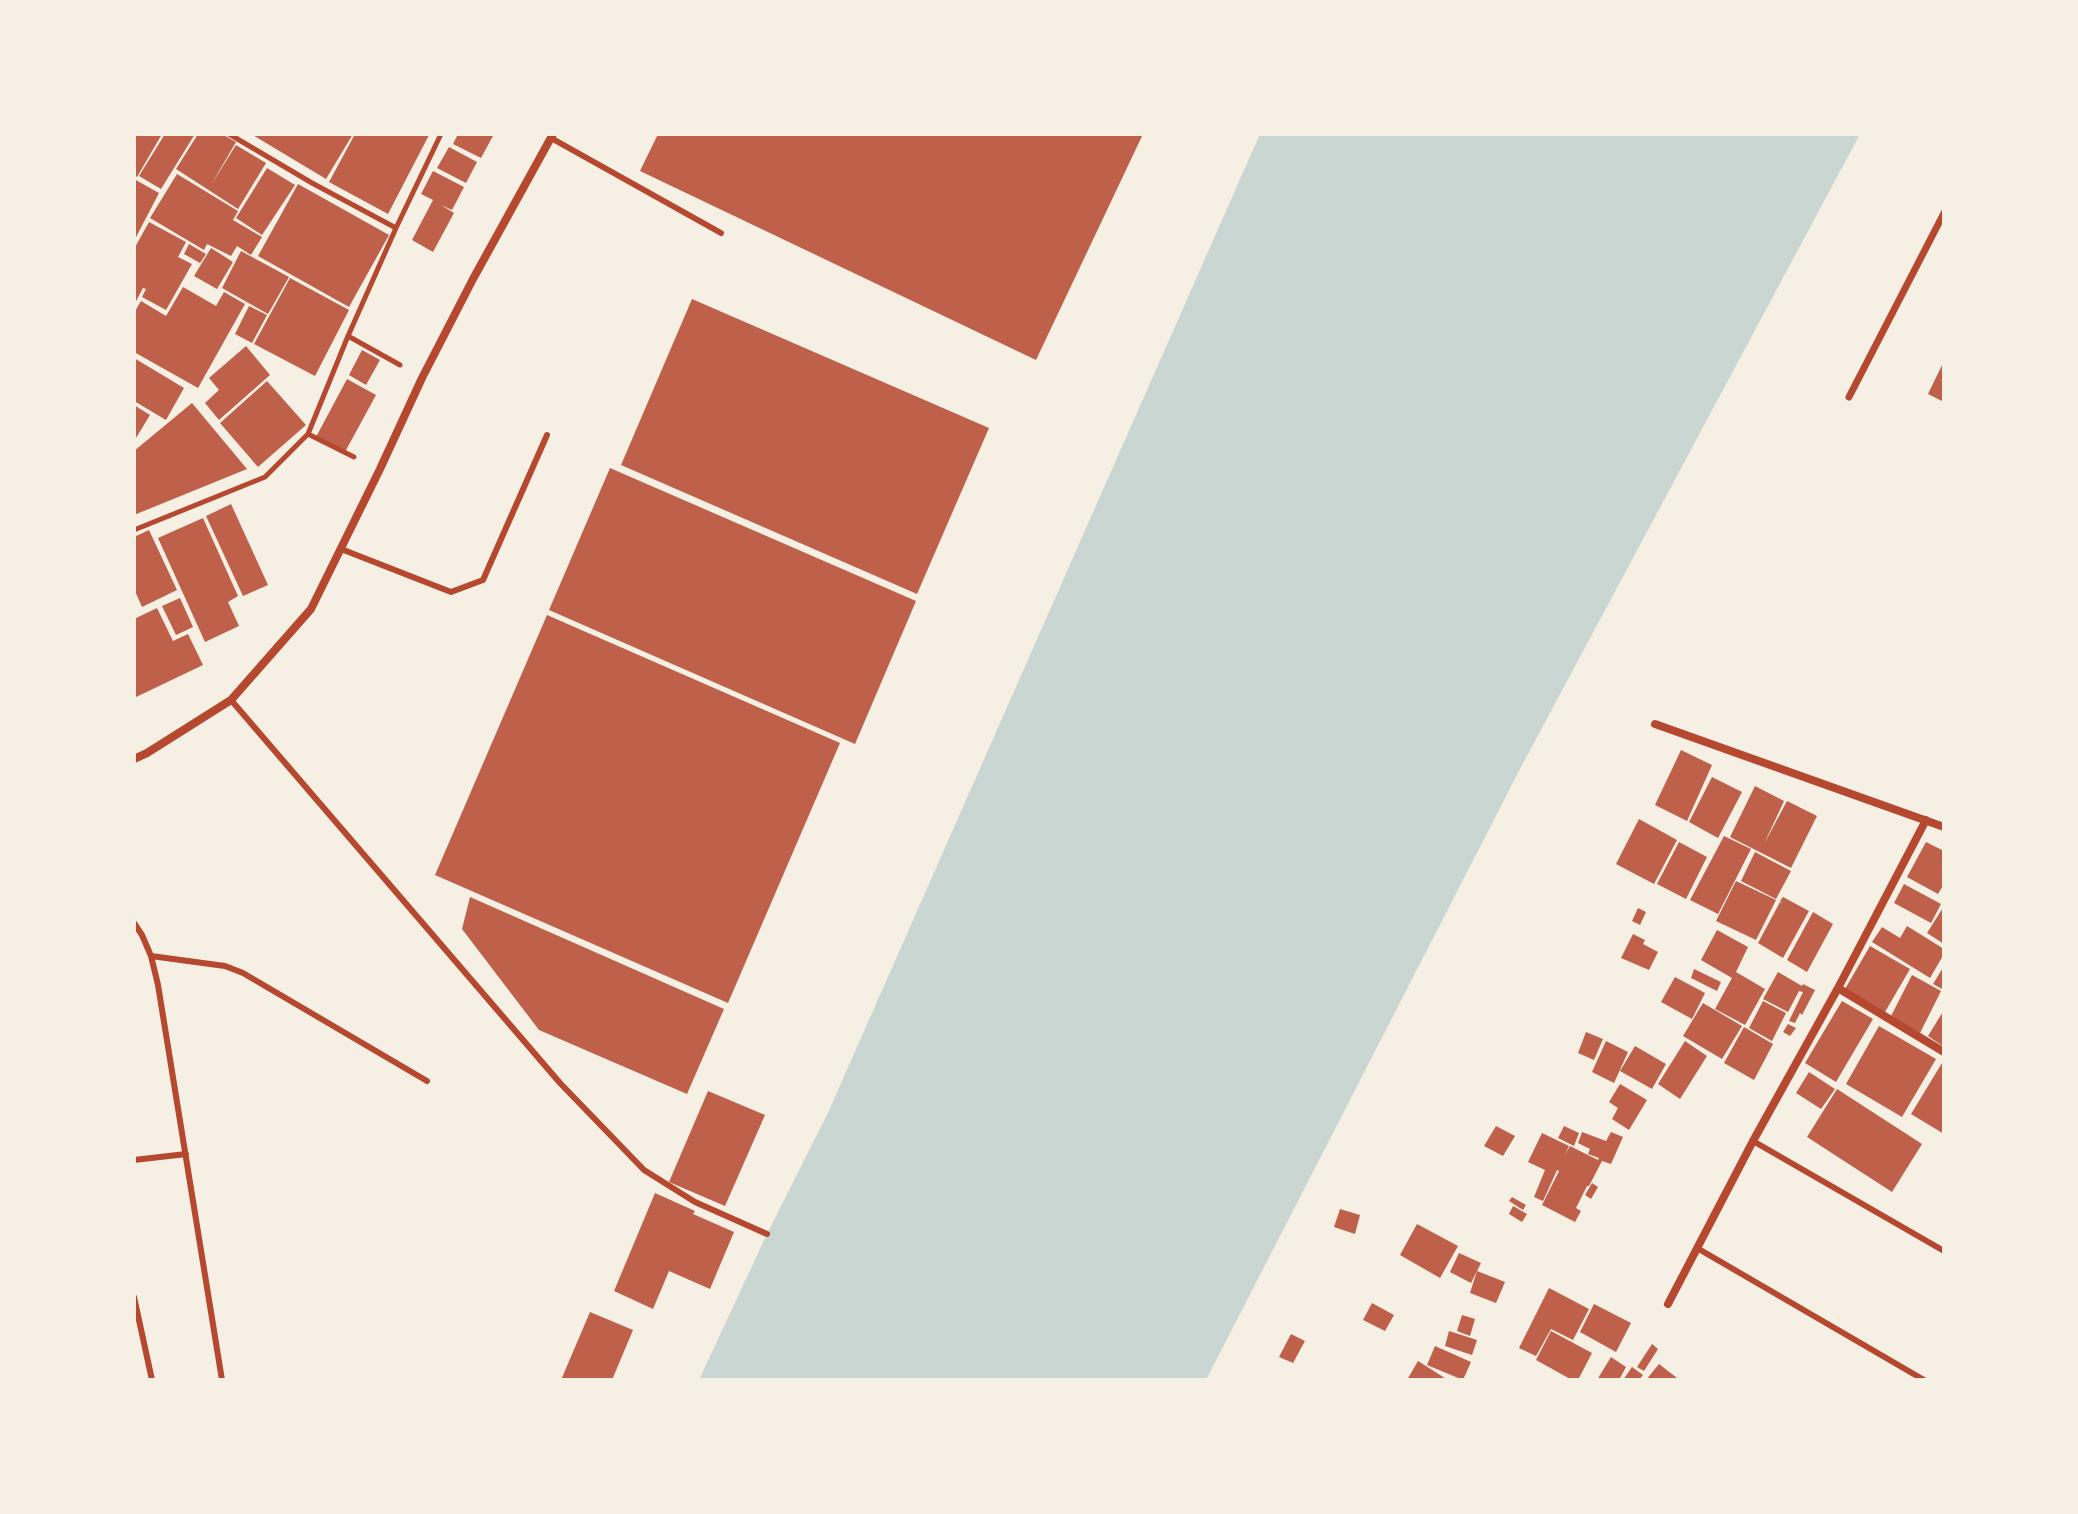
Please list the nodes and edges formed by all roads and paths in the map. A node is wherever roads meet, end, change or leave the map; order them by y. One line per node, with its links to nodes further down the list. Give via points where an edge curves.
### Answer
1 (229, 134): 5 (path)
2 (441, 134): 5 (path)
3 (552, 136): 6 (lane); 8 (street)
4 (1944, 213): 9 (street)
5 (396, 228): 7 (path)
6 (721, 233)
7 (348, 336): 8 (path); 10 (path)
8 (422, 378): 12 (street)
9 (1849, 397)
10 (308, 434): 12 (path); 13 (path, via 265,477)
11 (547, 435): 14 (lane, via 483,580 451,592)
12 (380, 469): 14 (street)
13 (134, 530)
14 (341, 549): 15 (street, via 311,609)
15 (231, 700): 17 (street); 28 (lane, via 560,1083 644,1170 695,1202)
16 (1655, 724): 18 (street)
17 (134, 759)
18 (1926, 820): 19 (street); 22 (street)
19 (1944, 827)
20 (134, 923): 21 (lane)
21 (151, 956): 24 (lane, via 243,973); 26 (lane)
22 (1838, 988): 23 (street); 25 (street)
23 (1944, 1052)
24 (427, 1081)
25 (1753, 1141): 29 (street); 30 (lane)
26 (186, 1154): 27 (lane); 34 (lane)
27 (134, 1160)
28 (767, 1234)
29 (1697, 1248): 32 (street); 35 (lane)
30 (1944, 1251)
31 (134, 1297): 33 (lane)
32 (1668, 1304)
33 (152, 1380)
34 (222, 1380)
35 (1924, 1380)

